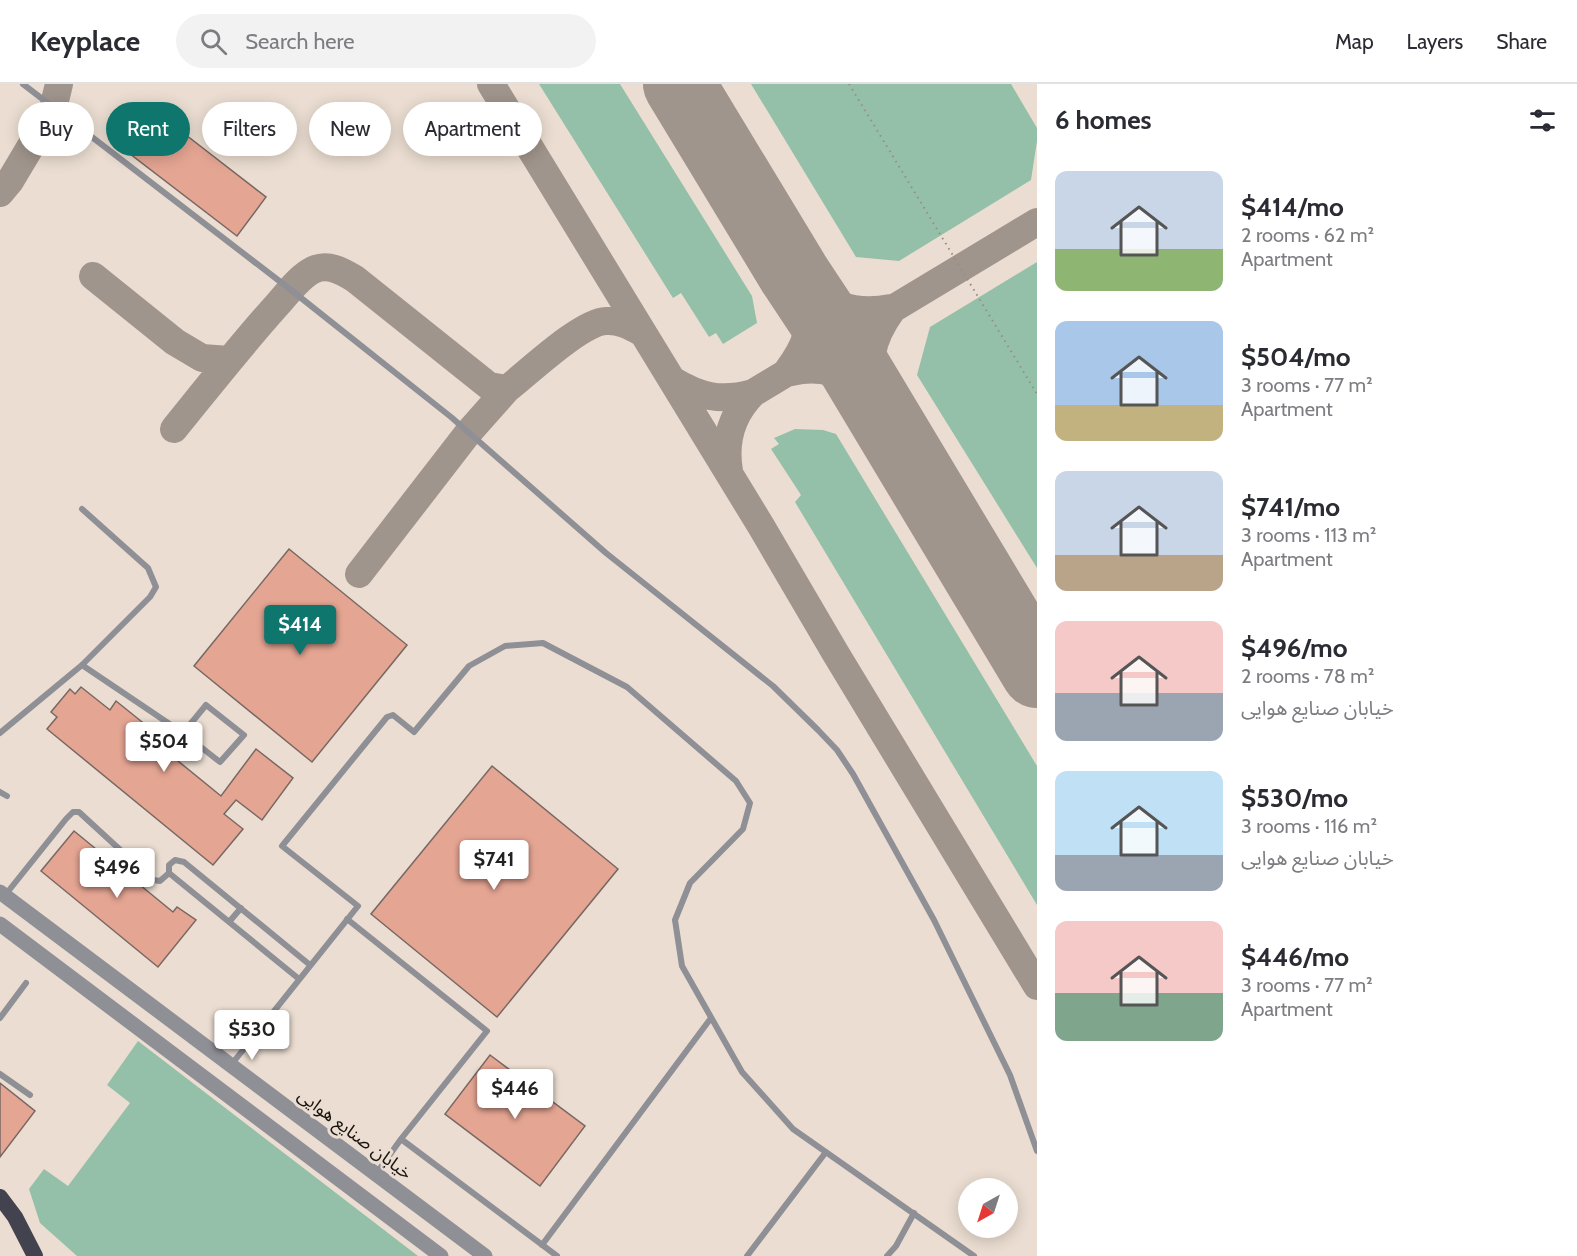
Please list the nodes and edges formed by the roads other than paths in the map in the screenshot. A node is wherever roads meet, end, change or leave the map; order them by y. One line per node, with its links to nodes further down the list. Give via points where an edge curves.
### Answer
1 (23, 84): 26 (lane, via 450,417 606,554 773,686 818,730 853,774 934,920 1010,1075)
2 (82, 509): 3 (lane, via 148,568 156,587)
3 (82, 665): 4 (lane); 5 (lane)
4 (0, 733)
5 (183, 733): 5 (lane, via 207,705 244,735 220,762)
6 (0, 792): 7 (lane)
7 (7, 796)
8 (169, 873): 9 (lane, via 160,881 153,880 79,812 73,812); 10 (lane, via 175,860 184,862); 12 (lane)
9 (2, 896): 17 (street, خیابان صنایع هوایی)
10 (241, 908): 12 (lane); 14 (lane)
11 (347, 919): 14 (lane); 20 (lane, via 358,906 282,846 387,717 393,715 414,732 470,666 505,646 543,643 627,687 736,781 750,803 743,829 690,884 675,920 682,966); 25 (lane, via 487,1031)
12 (229, 922): 15 (lane)
13 (0, 924): 19 (street)
14 (310, 965): 15 (lane)
15 (299, 979): 21 (lane)
16 (26, 983): 18 (lane)
17 (141, 998): 19 (street); 21 (street, خیابان صنایع هوایی)
18 (0, 1017)
19 (125, 1018): 23 (street)
20 (711, 1018): 27 (lane, via 742,1072 764,1099 793,1129); 32 (lane)
21 (231, 1066): 23 (street); 28 (street, خیابان صنایع هوایی)
22 (0, 1074): 24 (lane)
23 (215, 1086): 29 (street)
24 (30, 1095)
25 (401, 1139): 28 (lane); 32 (lane)
26 (1037, 1151)
27 (826, 1152): 31 (lane); 37 (lane)
28 (376, 1174): 29 (street); 35 (street, خیابان صنایع هوایی)
29 (360, 1195): 34 (street)
30 (0, 1197): 33 (highway, via 15,1217)
31 (914, 1213): 38 (lane); 39 (lane)
32 (542, 1245): 36 (lane)
33 (34, 1256)
34 (441, 1256)
35 (485, 1256)
36 (557, 1256)
37 (747, 1256)
38 (887, 1256)
39 (974, 1256)

